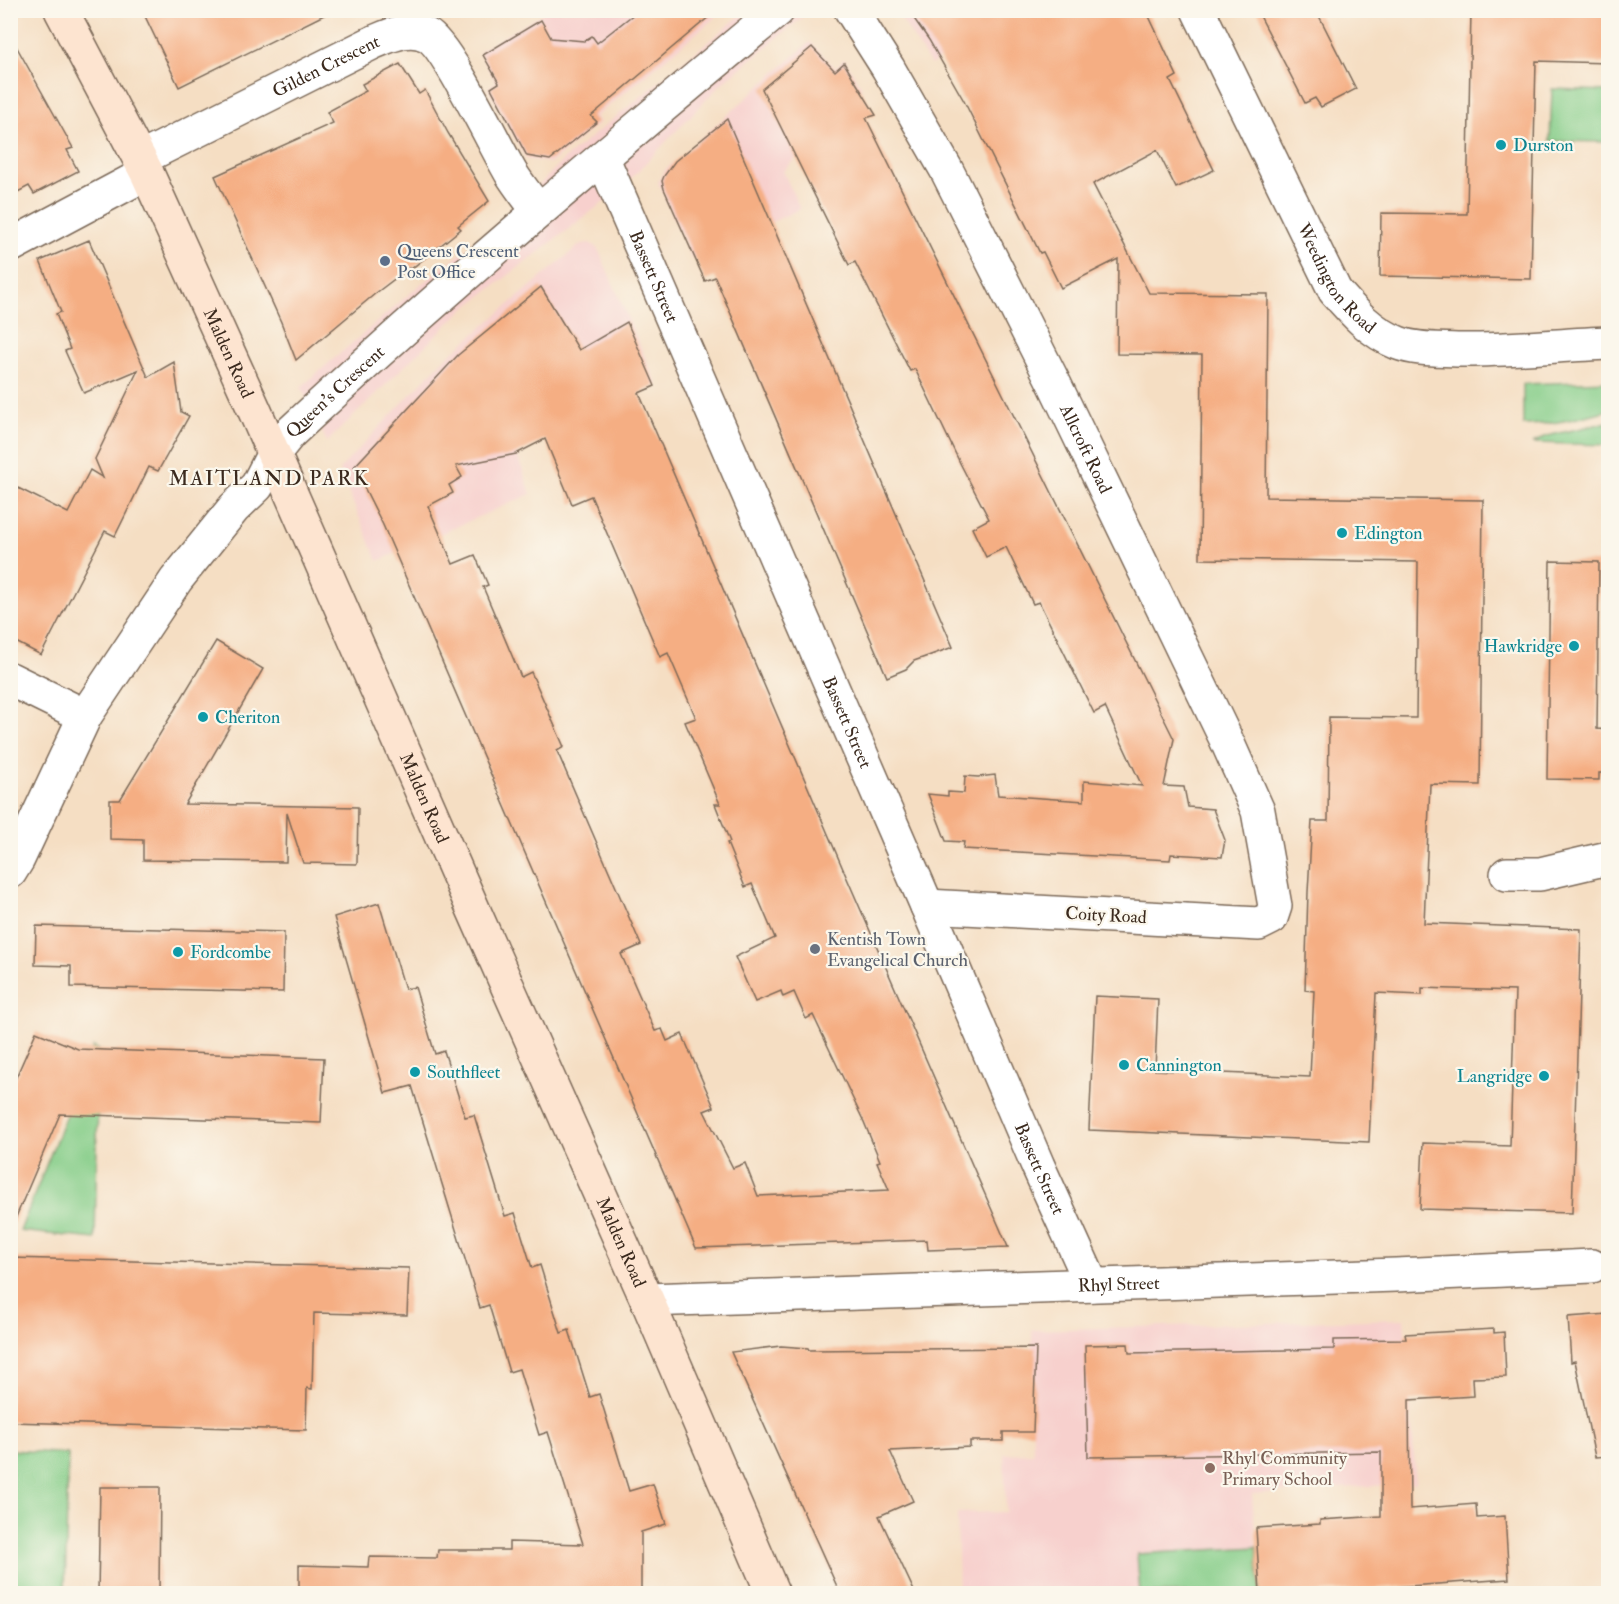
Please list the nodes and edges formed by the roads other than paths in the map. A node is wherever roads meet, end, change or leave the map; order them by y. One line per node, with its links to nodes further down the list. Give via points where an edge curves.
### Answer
1 (61, 10): 6 (main road, Malden Road)
2 (778, 10): 5 (street, Queen's Crescent)
3 (851, 10): 17 (street, Allcroft Road, via 946,169 1248,786 1258,811)
4 (1198, 10): 9 (street, Weedington Road, via 1335,291 1361,321 1400,344 1432,349)
5 (603, 159): 7 (street, Queen's Crescent); 16 (street, Bassett Street)
6 (144, 166): 7 (street, Gilden Crescent, via 374,42 405,31 427,35 438,44 513,176); 8 (street, Gilden Crescent); 10 (main road, Malden Road)
7 (538, 211): 10 (street, Queen's Crescent, via 290,433)
8 (10, 246)
9 (1608, 344)
10 (274, 453): 12 (street, Queen's Crescent, via 257,486 234,507 176,580); 20 (main road, Malden Road)
11 (10, 679): 12 (street)
12 (85, 716): 14 (street, Queen's Crescent)
13 (1608, 858): 15 (street, via 1540,874)
14 (10, 872)
15 (1507, 874)
16 (927, 906): 17 (street, Coity Road, via 1258,924 1271,918); 19 (street, Bassett Street)
17 (1275, 906)
18 (1592, 1266): 19 (street, Rhyl Street)
19 (1092, 1286): 20 (street, Rhyl Street)
20 (647, 1300): 21 (main road, Malden Road)
21 (773, 1593)

